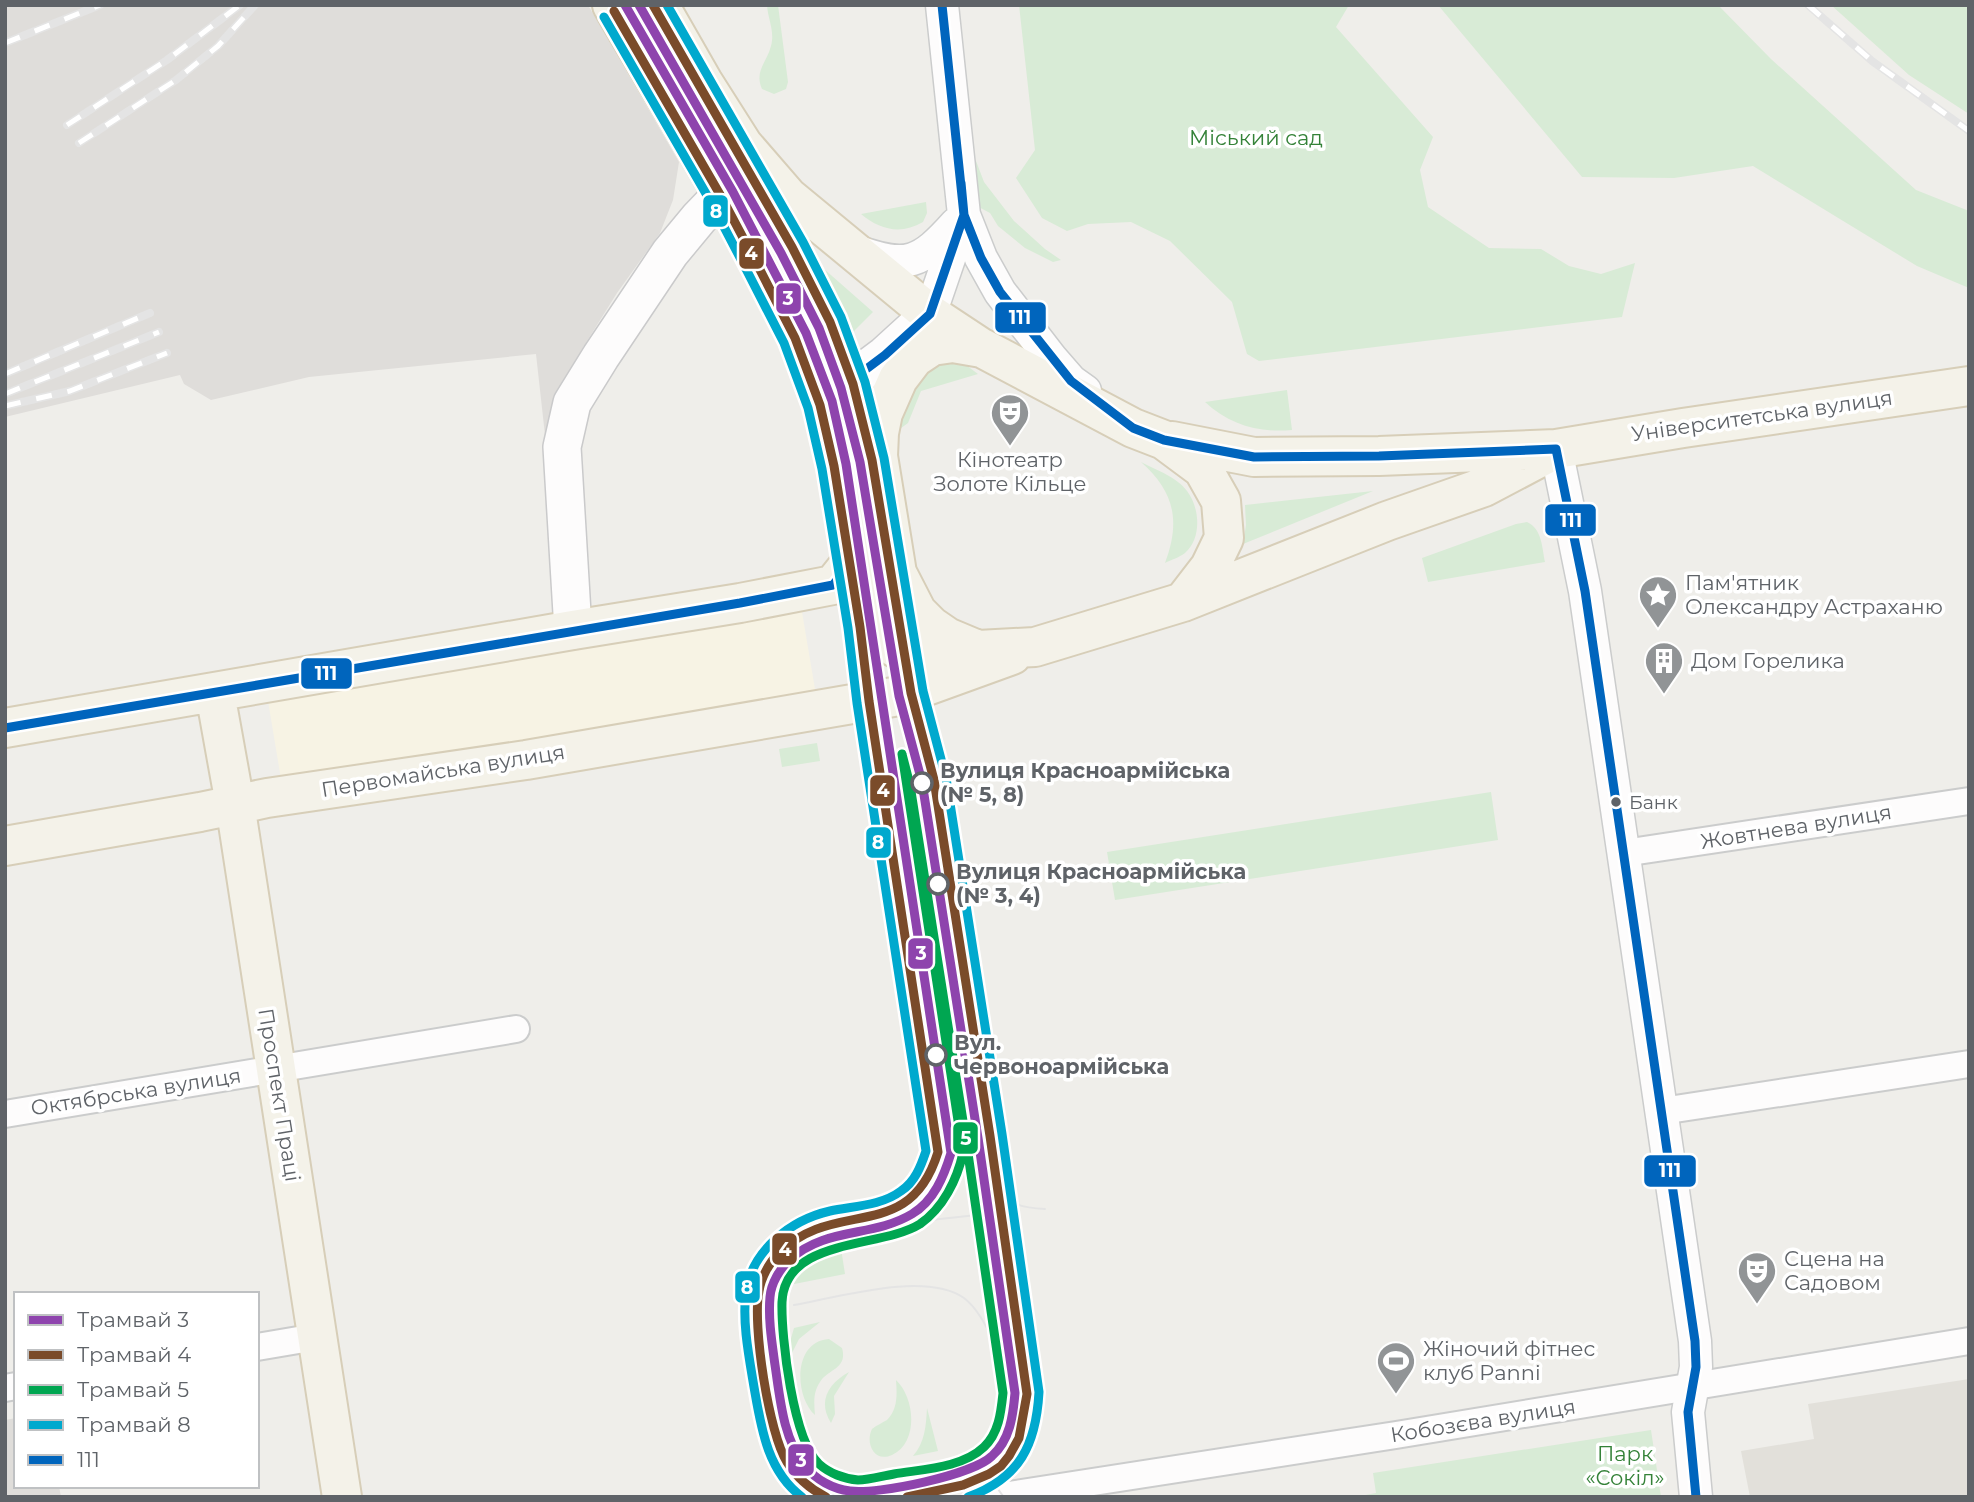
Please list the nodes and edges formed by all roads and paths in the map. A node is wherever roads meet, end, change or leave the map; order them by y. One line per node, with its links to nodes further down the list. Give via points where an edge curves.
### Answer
1 (611, 5): 4 (main road)
2 (659, 5): 6 (main road, via 743,145 788,197)
3 (942, 5): 5 (street)
4 (723, 194): 11 (main road, via 790,314); 16 (main road, via 670,253 572,403 562,447)
5 (964, 215): 6 (street, via 927,254 905,262 880,260); 7 (street); 12 (street, via 981,258 1023,323 1071,381)
6 (847, 248): 7 (main road)
7 (930, 314): 8 (main road); 9 (street); 11 (main road, via 841,388)
8 (982, 348): 9 (main road, via 953,343 932,346 914,358); 12 (main road)
9 (898, 379): 17 (main road, via 883,414 878,456 897,573 917,612 947,637 978,650)
10 (1969, 386): 13 (main road, Університетська вулиця)
11 (827, 406): 14 (main road, via 841,464)
12 (1121, 416): 13 (main road, Університетська вулиця, via 1254,457); 15 (main road, via 1203,469 1221,501 1223,538 1210,567)
13 (1556, 449): 15 (main road, Університетська вулиця, via 1484,487); 23 (street, via 1584,585)
14 (853, 560): 16 (main road, via 833,584); 17 (main road, via 862,605 889,646 917,657 946,661)
15 (1183, 602): 17 (main road, Університетська вулиця)
16 (573, 630): 18 (main road)
17 (1035, 647): 21 (main road, Первомайська вулиця, via 899,696)
18 (215, 693): 19 (main road); 21 (main road, Проспект Праці)
19 (5, 728)
20 (1969, 801): 23 (street, Жовтнева вулиця)
21 (235, 804): 22 (main road, Первомайська вулиця); 26 (main road, Проспект Праці)
22 (5, 846)
23 (1624, 853): 27 (street)
24 (516, 1029): 26 (street, Октябрська вулиця)
25 (1969, 1064): 27 (street)
26 (275, 1069): 28 (street, Октябрська вулиця); 29 (main road, Проспект Праці)
27 (1662, 1111): 32 (street, via 1695,1341)
28 (5, 1114)
29 (316, 1337): 31 (street); 34 (main road, Проспект Праці)
30 (1969, 1341): 32 (street, Кобозєва вулиця)
31 (259, 1346)
32 (1693, 1387): 33 (street, Кобозєва вулиця); 35 (street, via 1688,1412)
33 (1001, 1496)
34 (342, 1497)
35 (1696, 1497)

